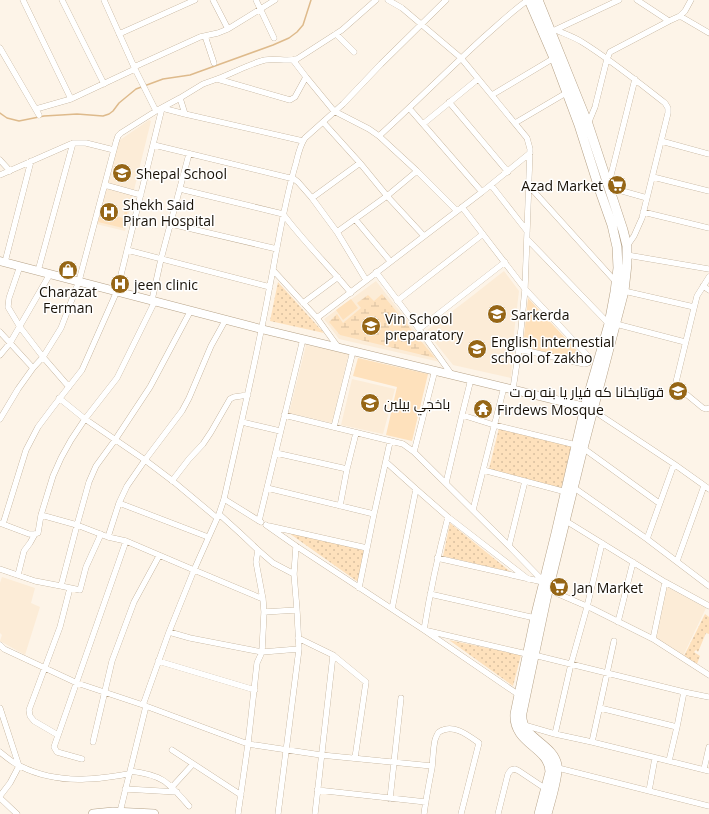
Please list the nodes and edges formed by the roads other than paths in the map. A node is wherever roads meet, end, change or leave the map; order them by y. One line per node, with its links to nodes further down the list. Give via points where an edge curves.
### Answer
1 (23, 0): 43 (street)
2 (62, 0): 39 (street)
3 (195, 0): 23 (street)
4 (214, 0): 20 (street)
5 (256, 0): 16 (street)
6 (275, 0): 16 (street)
7 (376, 0): 24 (street)
8 (388, 0): 19 (street)
9 (446, 0): 19 (street)
10 (529, 0): 29 (street); 30 (main road)
11 (538, 0): 21 (main road)
12 (619, 0): 21 (street)
13 (637, 0): 18 (street)
14 (691, 0): 17 (street)
15 (106, 1): 23 (street)
16 (260, 9): 20 (street); 26 (street)
17 (680, 16): 18 (street); 22 (street)
18 (669, 21): 31 (street, via 613,50)
19 (420, 24): 29 (street); 50 (street)
20 (228, 29): 25 (street)
21 (554, 31): 31 (street, via 581,42); 45 (main road)
22 (709, 33)
23 (119, 34): 34 (street)
24 (336, 34): 28 (street); 32 (street)
25 (205, 36): 33 (street); 34 (street)
26 (274, 38)
27 (0, 48): 48 (street)
28 (354, 52)
29 (461, 58): 37 (street); 47 (street)
30 (554, 58): 40 (main road); 41 (street)
31 (607, 59): 38 (street); 56 (street)
32 (293, 60): 35 (street); 36 (street, via 266,60)
33 (214, 63)
34 (134, 68): 39 (street); 49 (street)
35 (306, 77): 36 (street, via 295,97 290,100); 50 (street)
36 (218, 79): 42 (street, via 203,84)
37 (478, 79): 41 (street); 44 (street)
38 (635, 79): 59 (street, via 667,106 668,113); 78 (street)
39 (104, 84): 43 (street)
40 (566, 93): 45 (main road); 54 (street)
41 (492, 95): 54 (street)
42 (180, 98): 46 (street); 51 (street)
43 (71, 99): 48 (street)
44 (450, 102): 55 (street); 71 (street)
45 (576, 107): 56 (main road); 115 (main road, via 614,232 618,261)
46 (162, 108): 49 (street); 51 (street); 61 (street)
47 (409, 108): 55 (street); 57 (street)
48 (36, 109): 52 (street)
49 (156, 111): 62 (street, via 121,133)
50 (334, 111): 53 (street); 57 (street, via 369,128)
51 (185, 114): 58 (street)
52 (39, 115)
53 (323, 122): 58 (street); 68 (street)
54 (515, 123): 63 (street, via 527,138)
55 (423, 124): 81 (street)
56 (588, 124): 78 (main road)
57 (379, 136): 70 (street)
58 (303, 141): 74 (street)
59 (661, 141): 65 (street); 73 (street)
60 (73, 143): 62 (street, via 82,142); 67 (street); 108 (street)
61 (154, 145): 64 (street); 82 (street)
62 (114, 150): 75 (street)
63 (530, 153): 71 (street); 77 (street)
64 (189, 154): 74 (street); 79 (street)
65 (709, 154)
66 (0, 160): 69 (street)
67 (31, 161): 69 (street); 103 (street)
68 (360, 163): 83 (street); 84 (street)
69 (10, 171): 72 (street)
70 (417, 171): 83 (street); 87 (street)
71 (508, 172): 76 (street)
72 (0, 175)
73 (653, 177): 80 (street); 85 (street)
74 (291, 179): 84 (street, via 298,182); 89 (street)
75 (105, 185): 82 (street); 114 (street)
76 (491, 185): 81 (street); 93 (street)
77 (529, 186): 93 (street); 115 (street)
78 (608, 187): 85 (street); 100 (main road, via 623,230)
79 (180, 188): 89 (street); 91 (street)
80 (709, 191)
81 (482, 192): 86 (street)
82 (141, 195): 99 (street)
83 (387, 196): 90 (street); 96 (street)
84 (312, 198): 94 (street)
85 (647, 198): 88 (street)
86 (462, 207): 87 (street); 95 (street)
87 (457, 211): 96 (street)
88 (643, 212): 92 (street); 100 (street)
89 (283, 214): 98 (street); 112 (street)
90 (355, 219): 94 (street); 102 (street)
91 (171, 224): 98 (street); 101 (street)
92 (709, 228)
93 (527, 231): 97 (street)
94 (338, 232): 113 (street)
95 (484, 234): 104 (street); 124 (street)
96 (424, 236): 102 (street)
97 (527, 239): 118 (street); 130 (street)
98 (277, 249): 107 (street)
99 (127, 250): 101 (street); 120 (street)
100 (627, 251): 106 (street); 121 (main road)
101 (161, 259): 117 (street); 123 (street)
102 (390, 261): 109 (street)
103 (3, 262): 105 (main road)
104 (505, 262): 118 (street); 133 (street)
105 (20, 266): 108 (main road); 131 (street, via 8,307)
106 (709, 269)
107 (273, 270): 117 (street); 125 (street)
108 (38, 271): 110 (main road)
109 (376, 272): 113 (street); 124 (street)
110 (50, 274): 114 (main road); 131 (street)
111 (709, 276): 116 (street)
112 (338, 277): 122 (street); 125 (street)
113 (366, 280): 122 (street)
114 (79, 281): 120 (main road); 142 (street, via 61,328)
115 (617, 282): 130 (main road)
116 (703, 286): 119 (street); 126 (street)
117 (270, 287): 132 (street)
118 (525, 289): 139 (street); 139 (street, via 589,360 584,364)
119 (709, 290)
120 (117, 291): 123 (main road); 147 (street, via 82,370)
121 (624, 291): 126 (street); 130 (main road)
122 (351, 293): 128 (street)
123 (153, 301): 127 (main road); 157 (street, via 117,378)
124 (397, 301): 133 (street)
125 (303, 302): 128 (street)
126 (694, 307): 136 (street)
127 (191, 310): 129 (main road); 163 (street, via 150,387)
128 (317, 318): 138 (street)
129 (226, 320): 132 (main road); 168 (street, via 182,411)
130 (612, 324): 136 (street); 152 (main road)
131 (20, 327): 137 (street); 142 (street)
132 (261, 329): 135 (main road); 150 (street)
133 (419, 329): 145 (street)
134 (0, 332): 137 (street)
135 (303, 339): 138 (main road); 154 (street)
136 (685, 342): 153 (street, via 676,380 677,386 703,408)
137 (10, 343): 141 (street); 143 (street)
138 (338, 347): 140 (main road)
139 (519, 349): 149 (street)
140 (353, 351): 144 (main road); 160 (street)
141 (0, 354)
142 (43, 357): 143 (street); 147 (street)
143 (33, 368): 156 (street)
144 (435, 370): 145 (main road); 166 (street)
145 (452, 374): 146 (main road)
146 (471, 379): 148 (main road); 155 (street)
147 (69, 387): 151 (street)
148 (504, 387): 149 (main road); 159 (street)
149 (513, 389): 152 (main road)
150 (248, 395): 158 (street); 173 (street, via 230,399 203,444)
151 (59, 398): 157 (street); 191 (street, via 38,427 26,450)
152 (589, 408): 165 (main road); 170 (street)
153 (709, 408)
154 (284, 415): 160 (street); 161 (street)
155 (462, 415): 159 (street); 175 (street)
156 (0, 419)
157 (85, 419): 163 (street); 186 (street, via 61,458)
158 (242, 422): 161 (street); 180 (street)
159 (494, 425): 165 (street); 172 (street)
160 (334, 427): 162 (street)
161 (280, 431): 167 (street)
162 (356, 433): 164 (street); 171 (street)
163 (115, 440): 168 (street); 192 (street, via 96,466)
164 (390, 442): 166 (street, via 403,444); 169 (street)
165 (580, 446): 179 (main road); 182 (street)
166 (414, 452): 175 (street)
167 (276, 453): 171 (street); 177 (street)
168 (145, 460): 173 (street); 181 (street, via 127,486)
169 (386, 462): 178 (street); 185 (street)
170 (674, 464): 176 (street); 182 (street)
171 (347, 469): 183 (street)
172 (483, 470): 174 (street); 184 (street)
173 (172, 481): 187 (street)
174 (525, 481): 179 (street); 202 (street)
175 (446, 483): 184 (street)
176 (707, 487): 207 (street)
177 (267, 488): 183 (street); 189 (street)
178 (416, 489): 188 (street); 225 (street)
179 (570, 489): 190 (main road); 198 (street); 214 (main road)
180 (224, 499): 187 (street); 189 (street)
181 (120, 503): 196 (street); 197 (street)
182 (659, 503): 198 (street)
183 (340, 506): 185 (street)
184 (473, 510): 202 (street)
185 (374, 514): 203 (street)
186 (41, 515): 192 (street); 194 (street, via 38,533)
187 (218, 516): 197 (street); 204 (street)
188 (448, 517): 206 (street); 213 (street)
189 (259, 521): 193 (street)
190 (566, 521): 200 (street); 220 (main road)
191 (1, 523): 194 (street)
192 (77, 525): 195 (street); 217 (street)
193 (266, 525): 201 (street); 203 (street)
194 (35, 534): 212 (street, via 24,551)
195 (101, 534): 196 (street); 218 (street, via 86,567 81,589)
196 (108, 537): 199 (street)
197 (208, 537): 210 (street)
198 (648, 539): 207 (street)
199 (126, 541): 205 (street); 246 (street)
200 (602, 543): 208 (street); 224 (street)
201 (296, 546): 211 (street); 219 (street)
202 (510, 546): 214 (street)
203 (367, 548): 219 (street)
204 (258, 550): 211 (street, via 273,563); 222 (street, via 256,562)
205 (160, 556): 210 (street); 248 (street, via 134,602 112,661)
206 (437, 558): 213 (street); 221 (street)
207 (677, 561): 216 (street)
208 (633, 562): 215 (street); 229 (street)
209 (0, 569): 212 (street)
210 (194, 570): 222 (street); 231 (street)
211 (294, 574): 226 (street)
212 (18, 575): 217 (street)
213 (528, 579): 214 (street)
214 (544, 582): 228 (main road)
215 (665, 582): 223 (street); 233 (street)
216 (709, 585)
217 (61, 586): 218 (street)
218 (70, 588): 242 (street, via 60,627)
219 (359, 588): 225 (street)
220 (549, 590): 224 (street); 228 (main road)
221 (430, 594): 228 (street); 230 (street)
222 (263, 599): 227 (street)
223 (709, 606)
224 (587, 607): 229 (street); 241 (street)
225 (392, 609): 230 (street)
226 (297, 610): 227 (street); 232 (street)
227 (264, 612): 237 (street)
228 (539, 613): 238 (main road)
229 (618, 622): 233 (street)
230 (424, 630): 238 (street); 250 (street)
231 (168, 632): 237 (street); 240 (street)
232 (298, 638): 236 (street); 239 (street)
233 (653, 639): 245 (street)
234 (614, 641): 244 (street)
235 (0, 644): 242 (street, via 4,649)
236 (299, 649): 237 (street); 265 (street)
237 (262, 652): 247 (street, via 257,663)
238 (531, 654): 241 (street); 250 (main road); 256 (main road, via 522,713)
239 (333, 655): 267 (street); 268 (street, via 366,682)
240 (158, 661): 247 (street); 253 (street)
241 (571, 664): 244 (street); 258 (street)
242 (44, 667): 246 (street); 259 (street, via 29,710 30,716)
243 (709, 667): 245 (street)
244 (607, 672): 249 (street); 255 (street)
245 (707, 674)
246 (76, 683): 248 (street); 259 (street)
247 (255, 690): 262 (street)
248 (104, 692): 253 (street); 260 (street)
249 (684, 692): 251 (street); 257 (street)
250 (519, 695): 281 (main road, via 515,714 516,726 522,737 548,762 550,772)
251 (709, 696)
252 (401, 698): 272 (street)
253 (144, 706): 262 (street); 278 (street)
254 (0, 708): 274 (street)
255 (600, 708): 257 (street); 261 (street)
256 (523, 725): 258 (street); 276 (main road, via 552,753)
257 (677, 727): 271 (street)
258 (555, 734): 261 (street)
259 (58, 735): 270 (street, via 54,747 57,752)
260 (93, 742)
261 (592, 742): 269 (street)
262 (248, 744): 265 (street); 285 (street)
263 (709, 747): 277 (street)
264 (172, 750): 273 (street)
265 (285, 750): 267 (street); 296 (street)
266 (0, 752): 274 (street)
267 (321, 755): 268 (street); 282 (street)
268 (355, 758): 272 (street)
269 (655, 758): 271 (street); 283 (street)
270 (82, 759)
271 (669, 761): 277 (street)
272 (393, 763): 275 (street); 287 (street)
273 (194, 764): 279 (street); 285 (street)
274 (19, 766): 278 (street, via 72,779); 286 (street)
275 (432, 766): 288 (street); 299 (street, via 436,735 439,732 457,730 479,743)
276 (558, 768): 283 (street); 302 (main road)
277 (706, 770)
278 (129, 772): 279 (street, via 154,776); 280 (street)
279 (172, 787): 284 (street)
280 (125, 789): 284 (street); 291 (street)
281 (546, 789): 300 (street, via 519,771 511,770); 301 (main road)
282 (317, 790): 287 (street); 297 (street)
283 (649, 791): 290 (street)
284 (177, 792): 289 (street)
285 (241, 796): 295 (street)
286 (0, 797): 292 (street)
287 (390, 799): 288 (street)
288 (426, 802): 298 (street)
289 (189, 806)
290 (709, 806)
291 (120, 812): 293 (main road); 294 (main road)
292 (17, 814)
293 (93, 814)
294 (154, 814)
295 (238, 814)
296 (278, 814)
297 (315, 814)
298 (424, 814)
299 (461, 814)
300 (498, 814)
301 (539, 814)
302 (547, 814)

